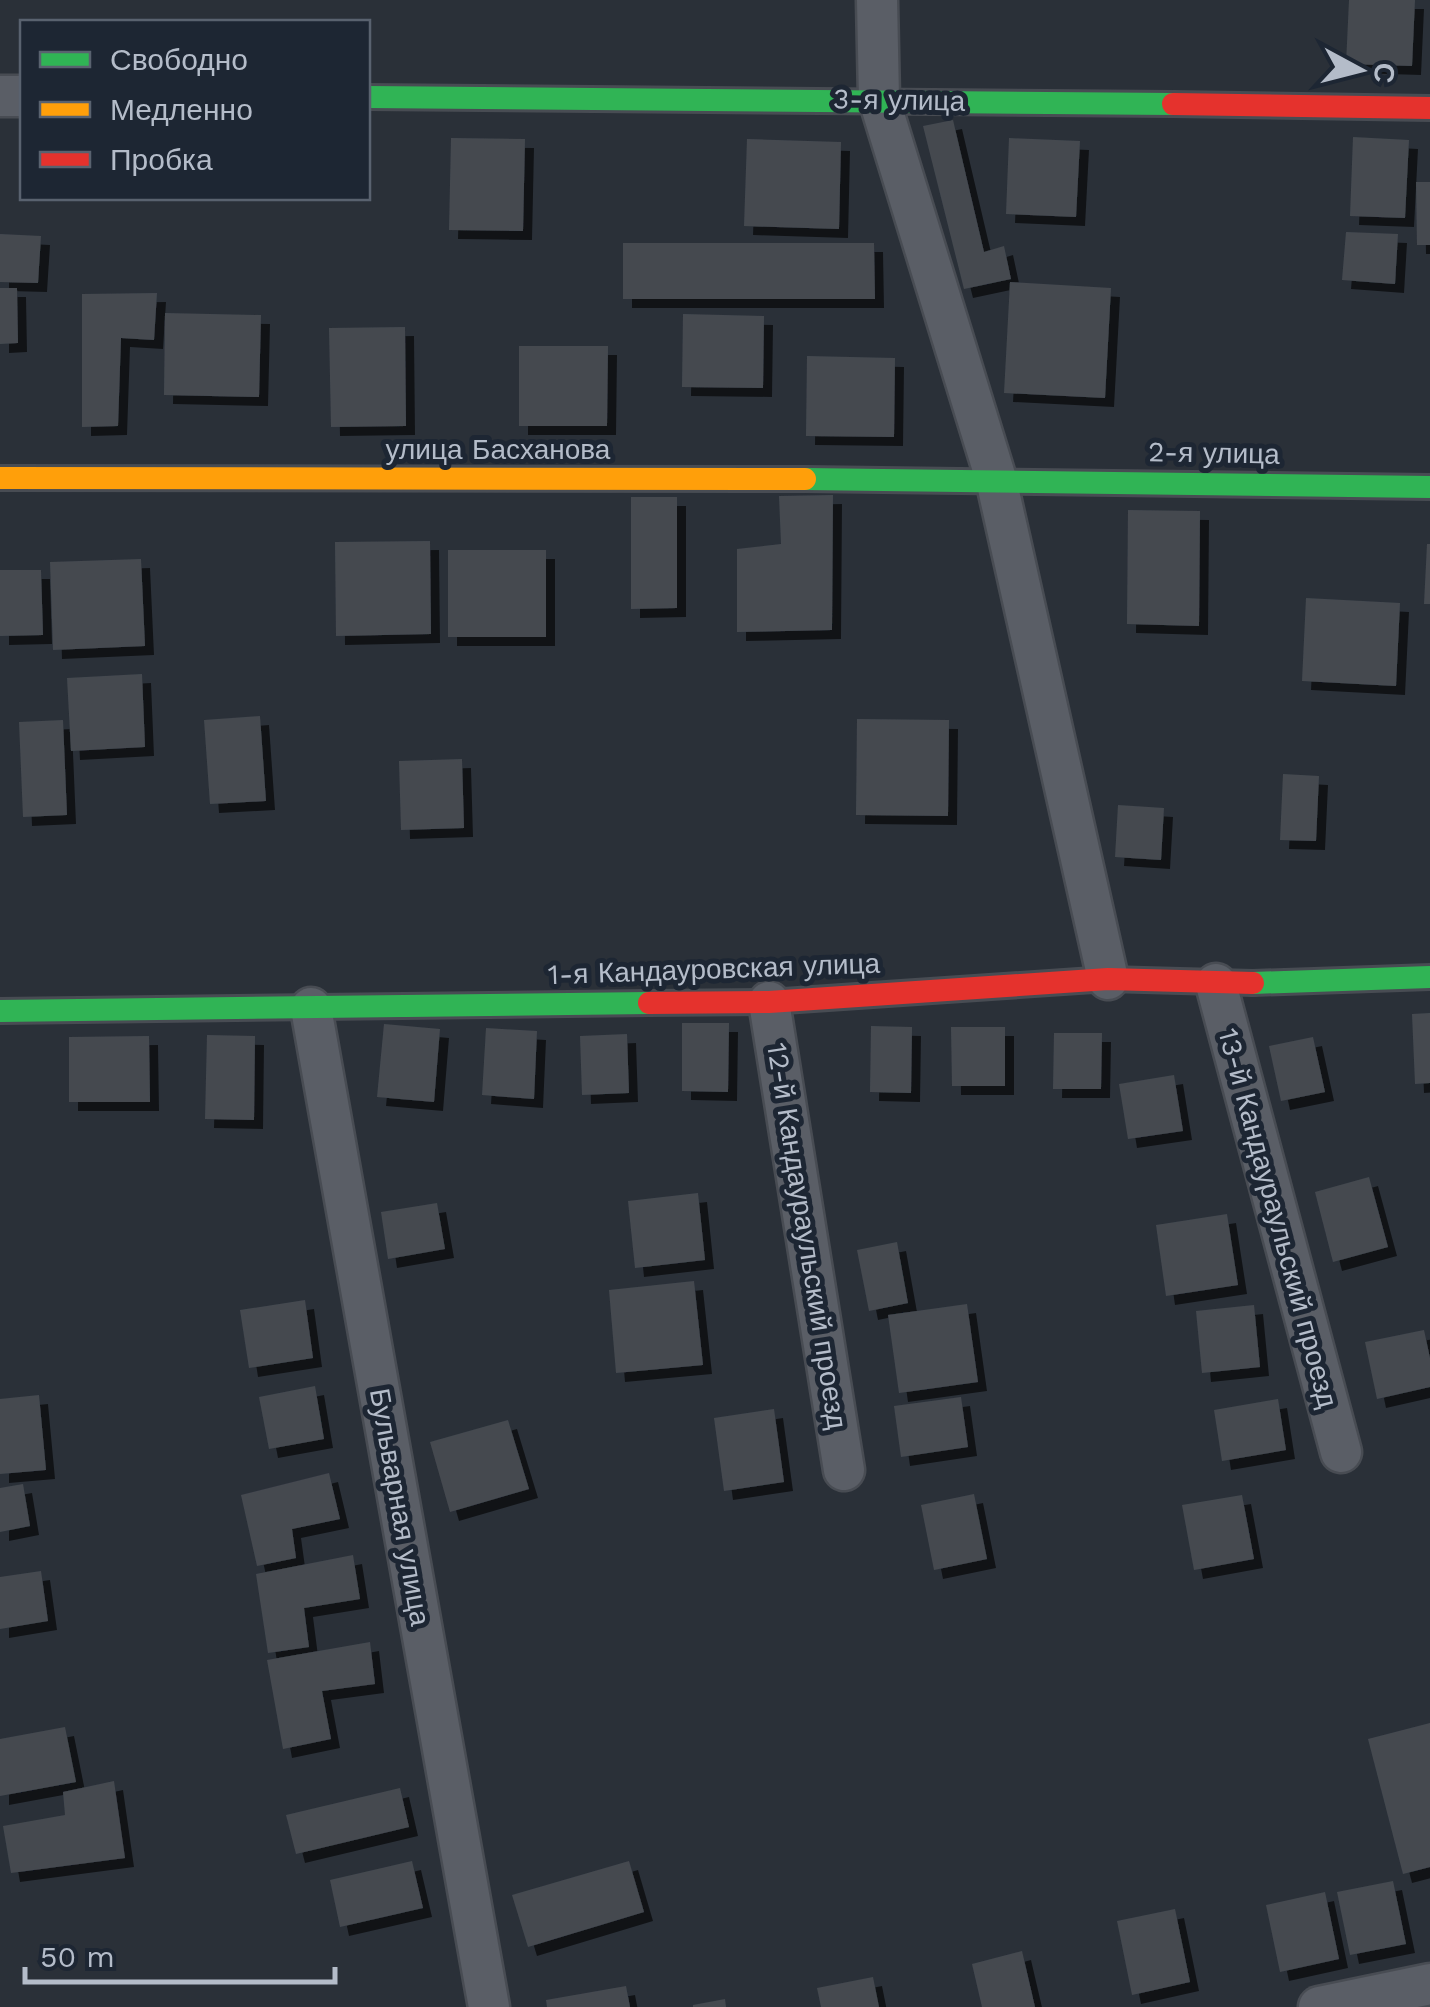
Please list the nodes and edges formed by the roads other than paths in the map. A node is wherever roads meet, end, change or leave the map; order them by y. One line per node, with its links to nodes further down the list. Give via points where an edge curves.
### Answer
1 (877, 0): 3 (street)
2 (370, 97): 3 (street, 3-я улица)
3 (879, 99): 4 (street, 3-я улица); 6 (street)
4 (1430, 108)
5 (0, 478): 6 (street, улица Басханова)
6 (996, 479): 7 (street, 2-я улица); 9 (street)
7 (1430, 486)
8 (1430, 977): 10 (street, 1-я Кандауровская улица)
9 (1108, 979): 10 (street, 1-я Кандауровская улица); 11 (street, 1-я Кандауровская улица)
10 (1216, 984): 14 (street, 13-й Кандаураульский проезд)
11 (769, 1002): 12 (street, 1-я Кандауровская улица); 15 (street, 12-й Кандаураульский проезд)
12 (311, 1008): 13 (street, 1-я Кандауровская улица); 17 (street, Бульварная улица)
13 (0, 1010)
14 (1340, 1452)
15 (844, 1470)
16 (1430, 1984): 18 (street)
17 (488, 2007)
18 (1319, 2007)

